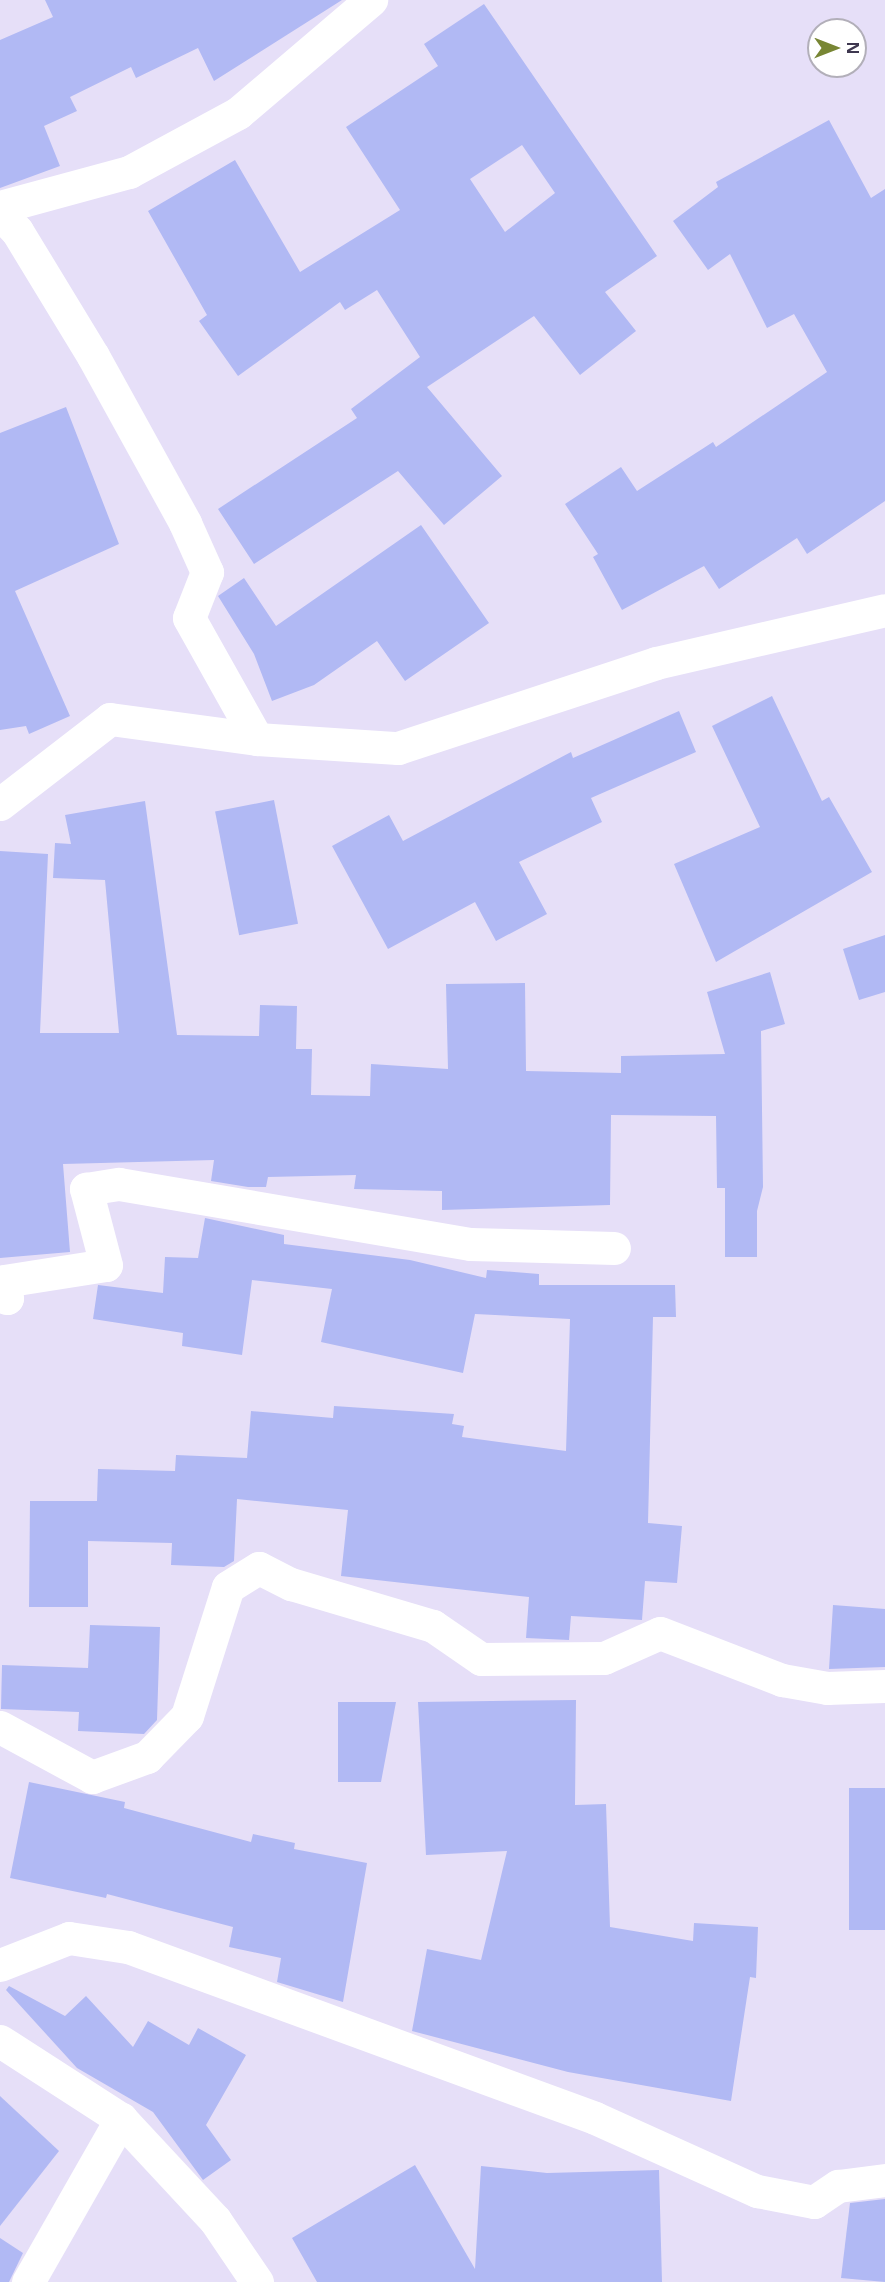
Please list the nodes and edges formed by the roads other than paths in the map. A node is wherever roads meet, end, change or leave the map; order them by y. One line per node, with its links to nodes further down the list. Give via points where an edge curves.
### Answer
1 (372, 0): 2 (street, via 238,113 129,171)
2 (0, 207)
3 (0, 214): 5 (street, via 17,231 93,356 185,523 207,572 189,618)
4 (885, 609): 5 (street, via 656,663 398,747)
5 (257, 739): 6 (street, via 110,719)
6 (0, 804)
7 (614, 1248): 8 (street, via 470,1244 119,1184 86,1189 106,1265 4,1281 7,1298)
8 (0, 1294)
9 (885, 1686): 10 (street, via 827,1688 782,1680 660,1633 604,1658 481,1659 433,1626 291,1584 259,1569 228,1587 187,1716 147,1757 92,1777)
10 (0, 1727)
11 (0, 1965): 14 (street, via 69,1938 128,1947 595,2118 757,2191 814,2202 838,2187)
12 (0, 2041): 13 (street)
13 (121, 2119): 15 (street); 16 (street, via 214,2220)
14 (885, 2180)
15 (28, 2282)
16 (257, 2282)

